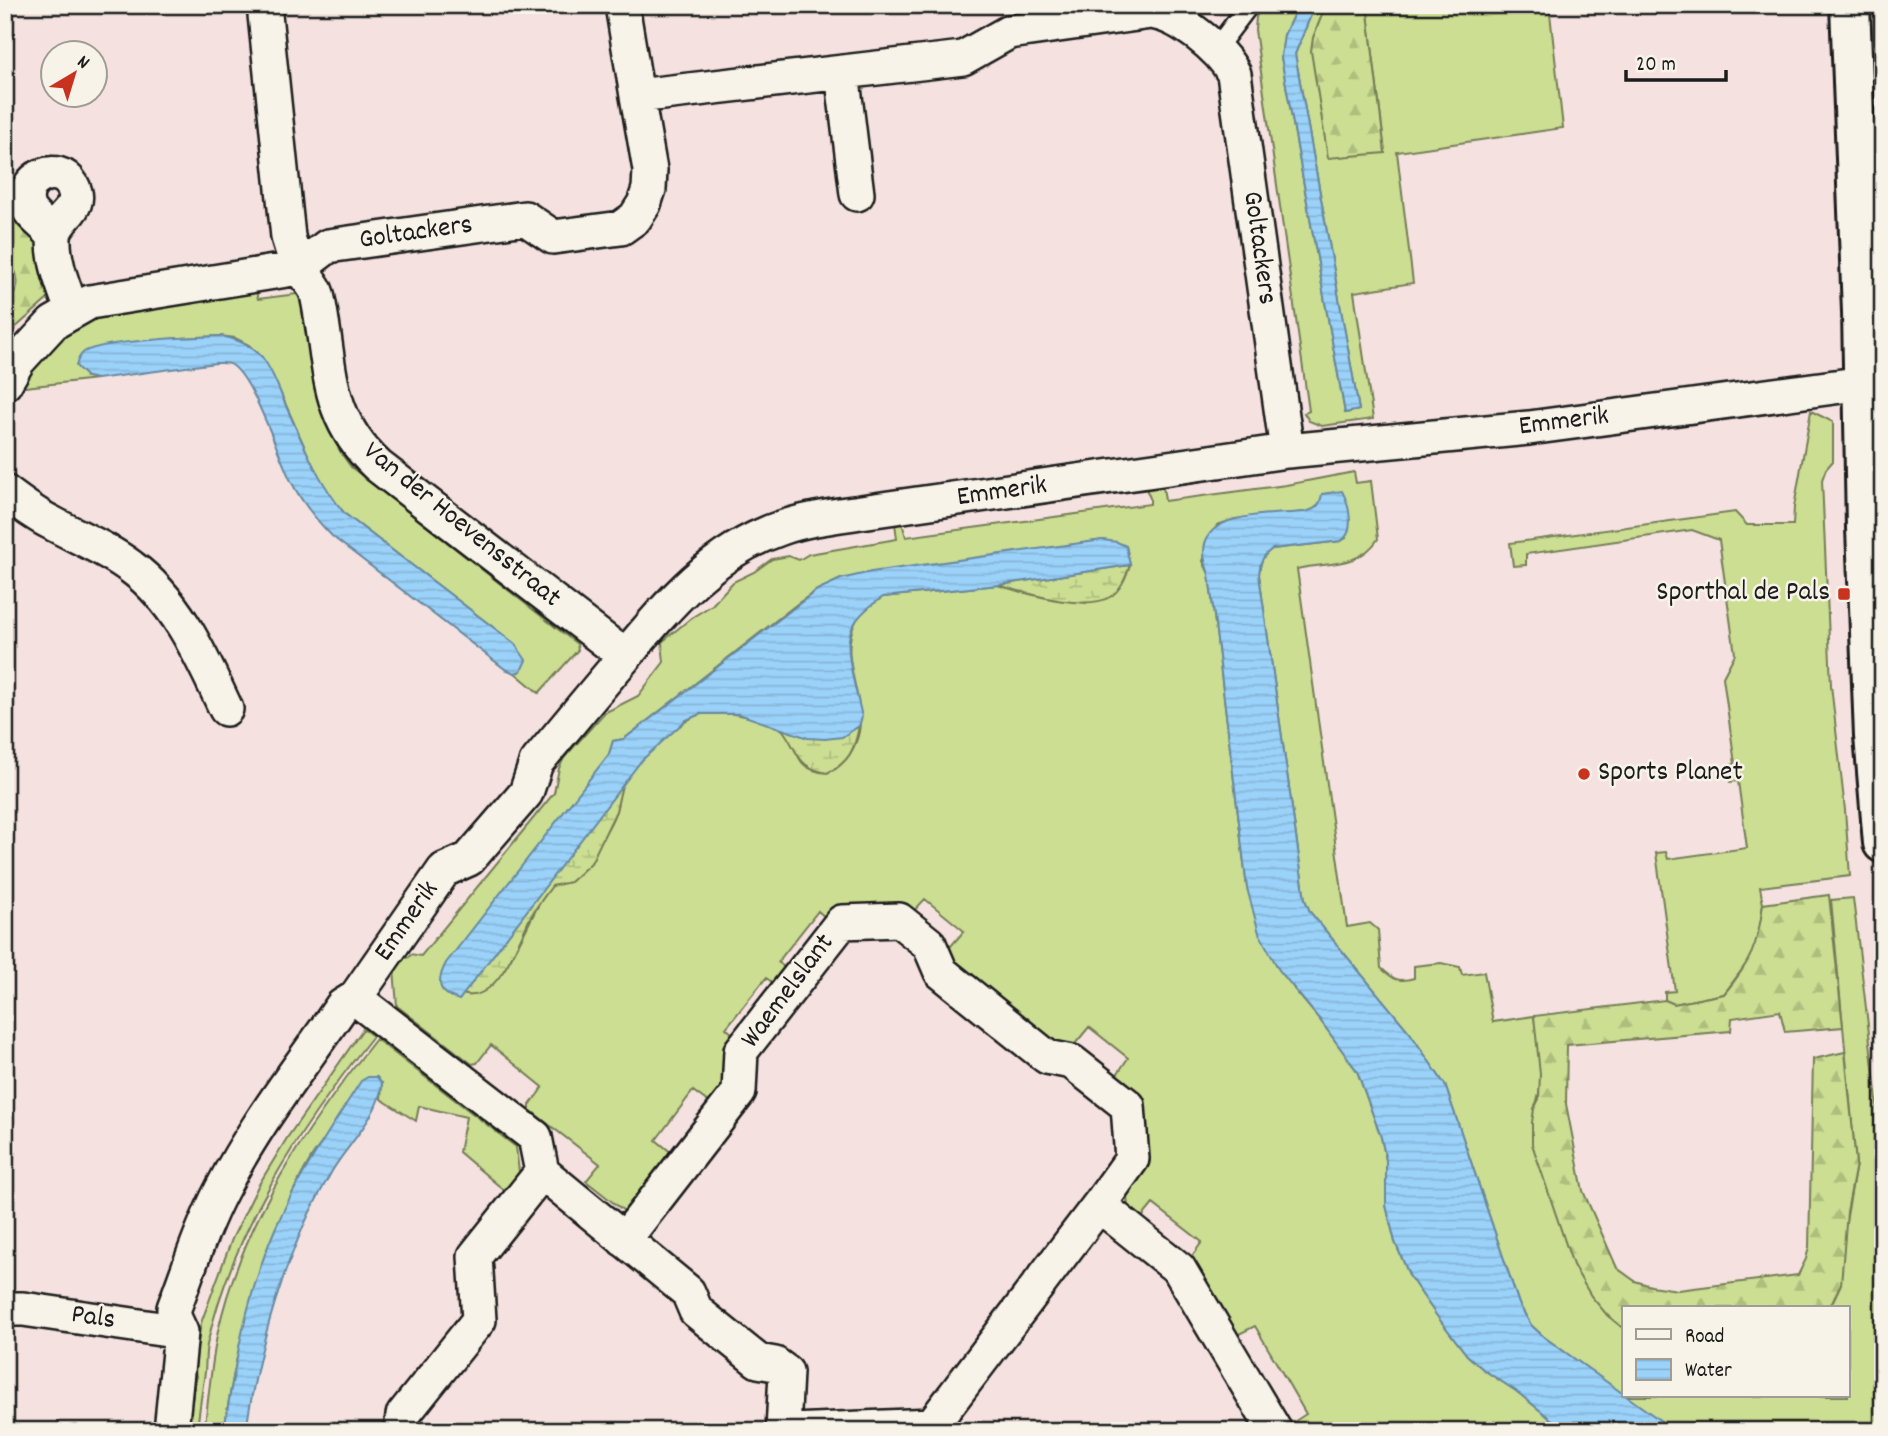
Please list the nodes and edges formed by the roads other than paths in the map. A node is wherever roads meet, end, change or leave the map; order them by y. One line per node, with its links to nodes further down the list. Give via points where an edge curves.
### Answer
1 (264, 5): 10 (street, Van der Hoevensstraat, via 288,237)
2 (622, 5): 7 (street, Goltackers)
3 (1249, 5): 5 (lane)
4 (1850, 5): 11 (street)
5 (1215, 50): 6 (street, Goltackers, via 1176,19 1151,12 1009,32 963,58); 15 (street, Goltackers, via 1234,74)
6 (842, 72): 7 (street, Goltackers); 8 (street)
7 (637, 96): 10 (street, Goltackers, via 649,189 635,218 621,228 553,237 525,218 328,246)
8 (857, 194)
9 (54, 237): 12 (street)
10 (299, 268): 12 (street, Goltackers, via 113,297); 17 (street, Van der Hoevensstraat, via 316,290 332,391 359,449)
11 (1872, 287): 14 (street)
12 (72, 310): 13 (street, Goltackers, via 31,345)
13 (5, 383)
14 (1864, 383): 15 (street, Emmerik, via 1529,428); 19 (street, via 1874,736)
15 (1287, 452): 17 (street, Emmerik, via 861,512 781,528 724,556 698,575)
16 (5, 492): 18 (street, via 47,521 129,565 156,589 182,624)
17 (625, 656): 20 (street, Emmerik, via 536,763 526,793 469,859 444,870)
18 (226, 709)
19 (1883, 843)
20 (355, 998): 21 (street, via 535,1137); 25 (street, via 356,1027 286,1125 243,1196 191,1324)
21 (542, 1172): 23 (street); 27 (street, via 475,1256 479,1320 403,1415)
22 (1099, 1205): 23 (street, Waemelslant, via 1132,1159 1128,1106 1072,1062 1047,1057 941,972 929,943 899,920 842,922 741,1051 739,1092); 29 (street, Waemelslant, via 932,1425); 30 (street, via 1179,1269)
23 (624, 1240): 28 (street, via 688,1292 696,1311 758,1361 786,1372)
24 (5, 1309): 25 (street, Pals)
25 (181, 1332): 26 (street)
26 (171, 1431)
27 (401, 1431)
28 (783, 1431)
29 (791, 1431)
30 (1275, 1431)

